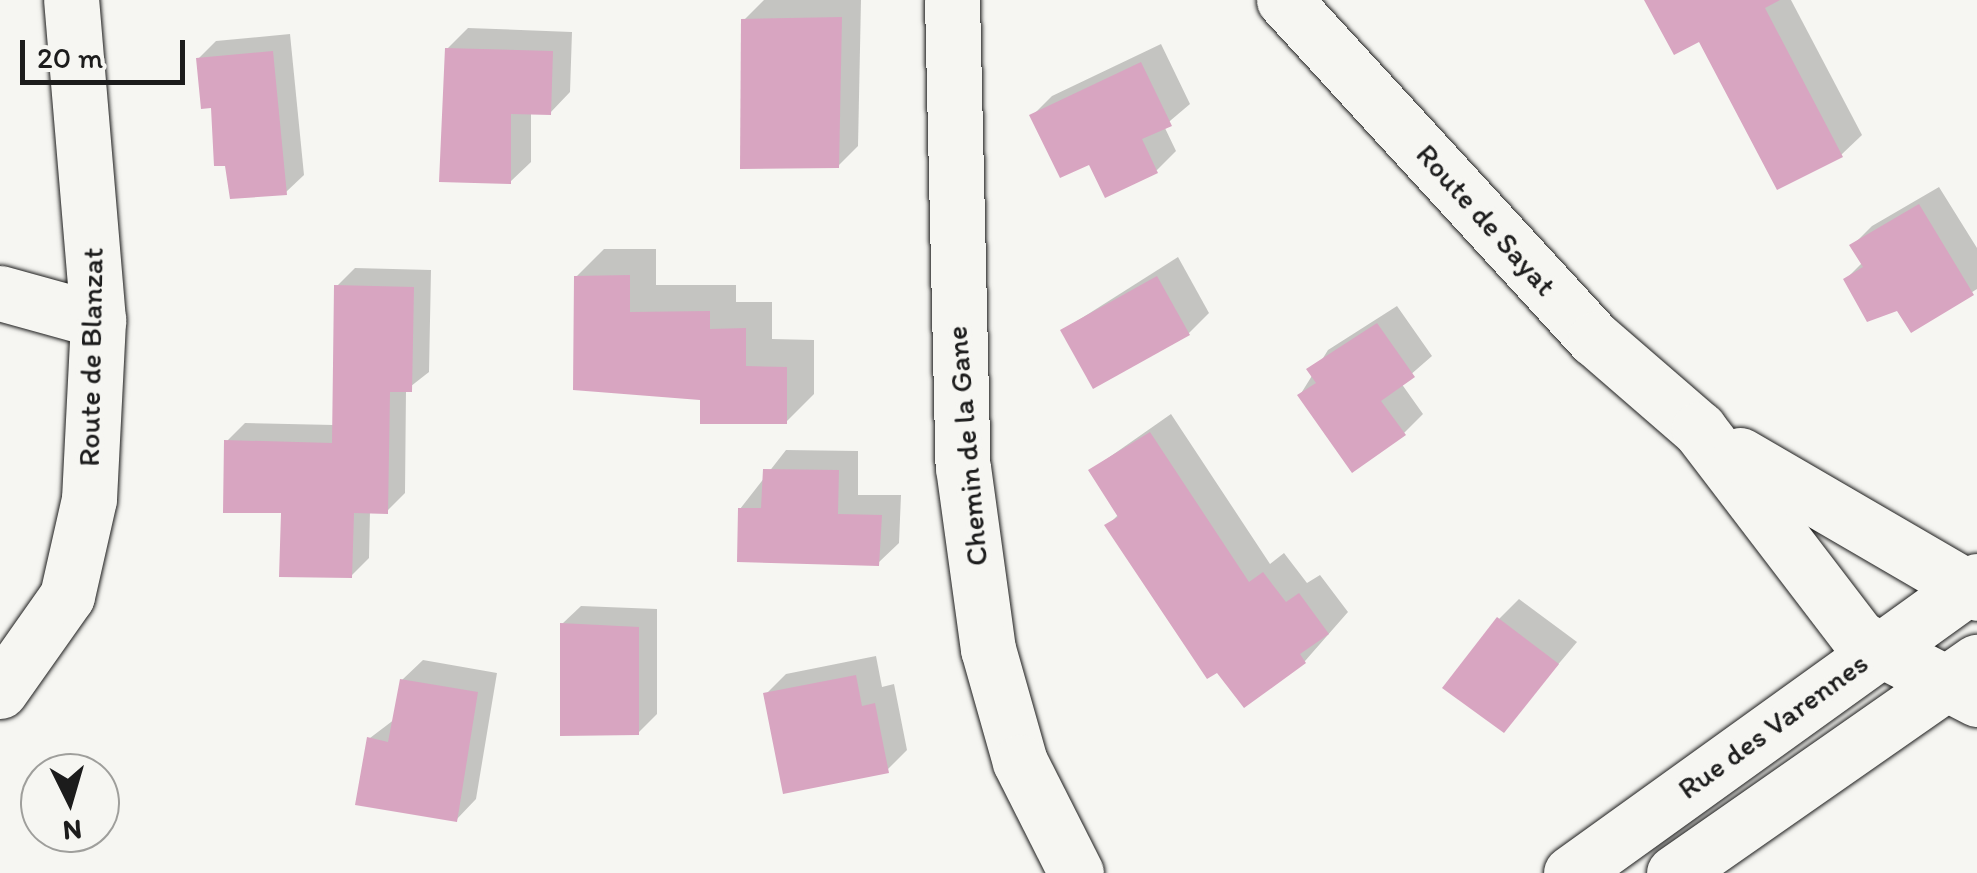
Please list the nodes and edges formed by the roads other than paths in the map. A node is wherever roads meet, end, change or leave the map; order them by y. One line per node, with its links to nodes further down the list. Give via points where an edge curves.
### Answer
1 (71, 0): 5 (street, Route de Blanzat)
2 (952, 0): 11 (street, Chemin de la Gane, via 963,467 988,649 1020,762)
3 (1284, 0): 6 (street, Route de Sayat, via 1595,339)
4 (0, 293): 5 (street)
5 (98, 320): 10 (street, Route de Blanzat, via 89,499 67,596)
6 (1699, 430): 7 (street, Route de Sayat); 8 (street, Route de Sayat)
7 (1974, 587): 8 (street, Rue des Varennes)
8 (1875, 652): 9 (street, Route de Sayat); 12 (street, Rue des Varennes)
9 (1966, 682): 13 (street, Rue des Varennes)
10 (0, 691)
11 (1076, 873)
12 (1571, 873)
13 (1674, 873)

